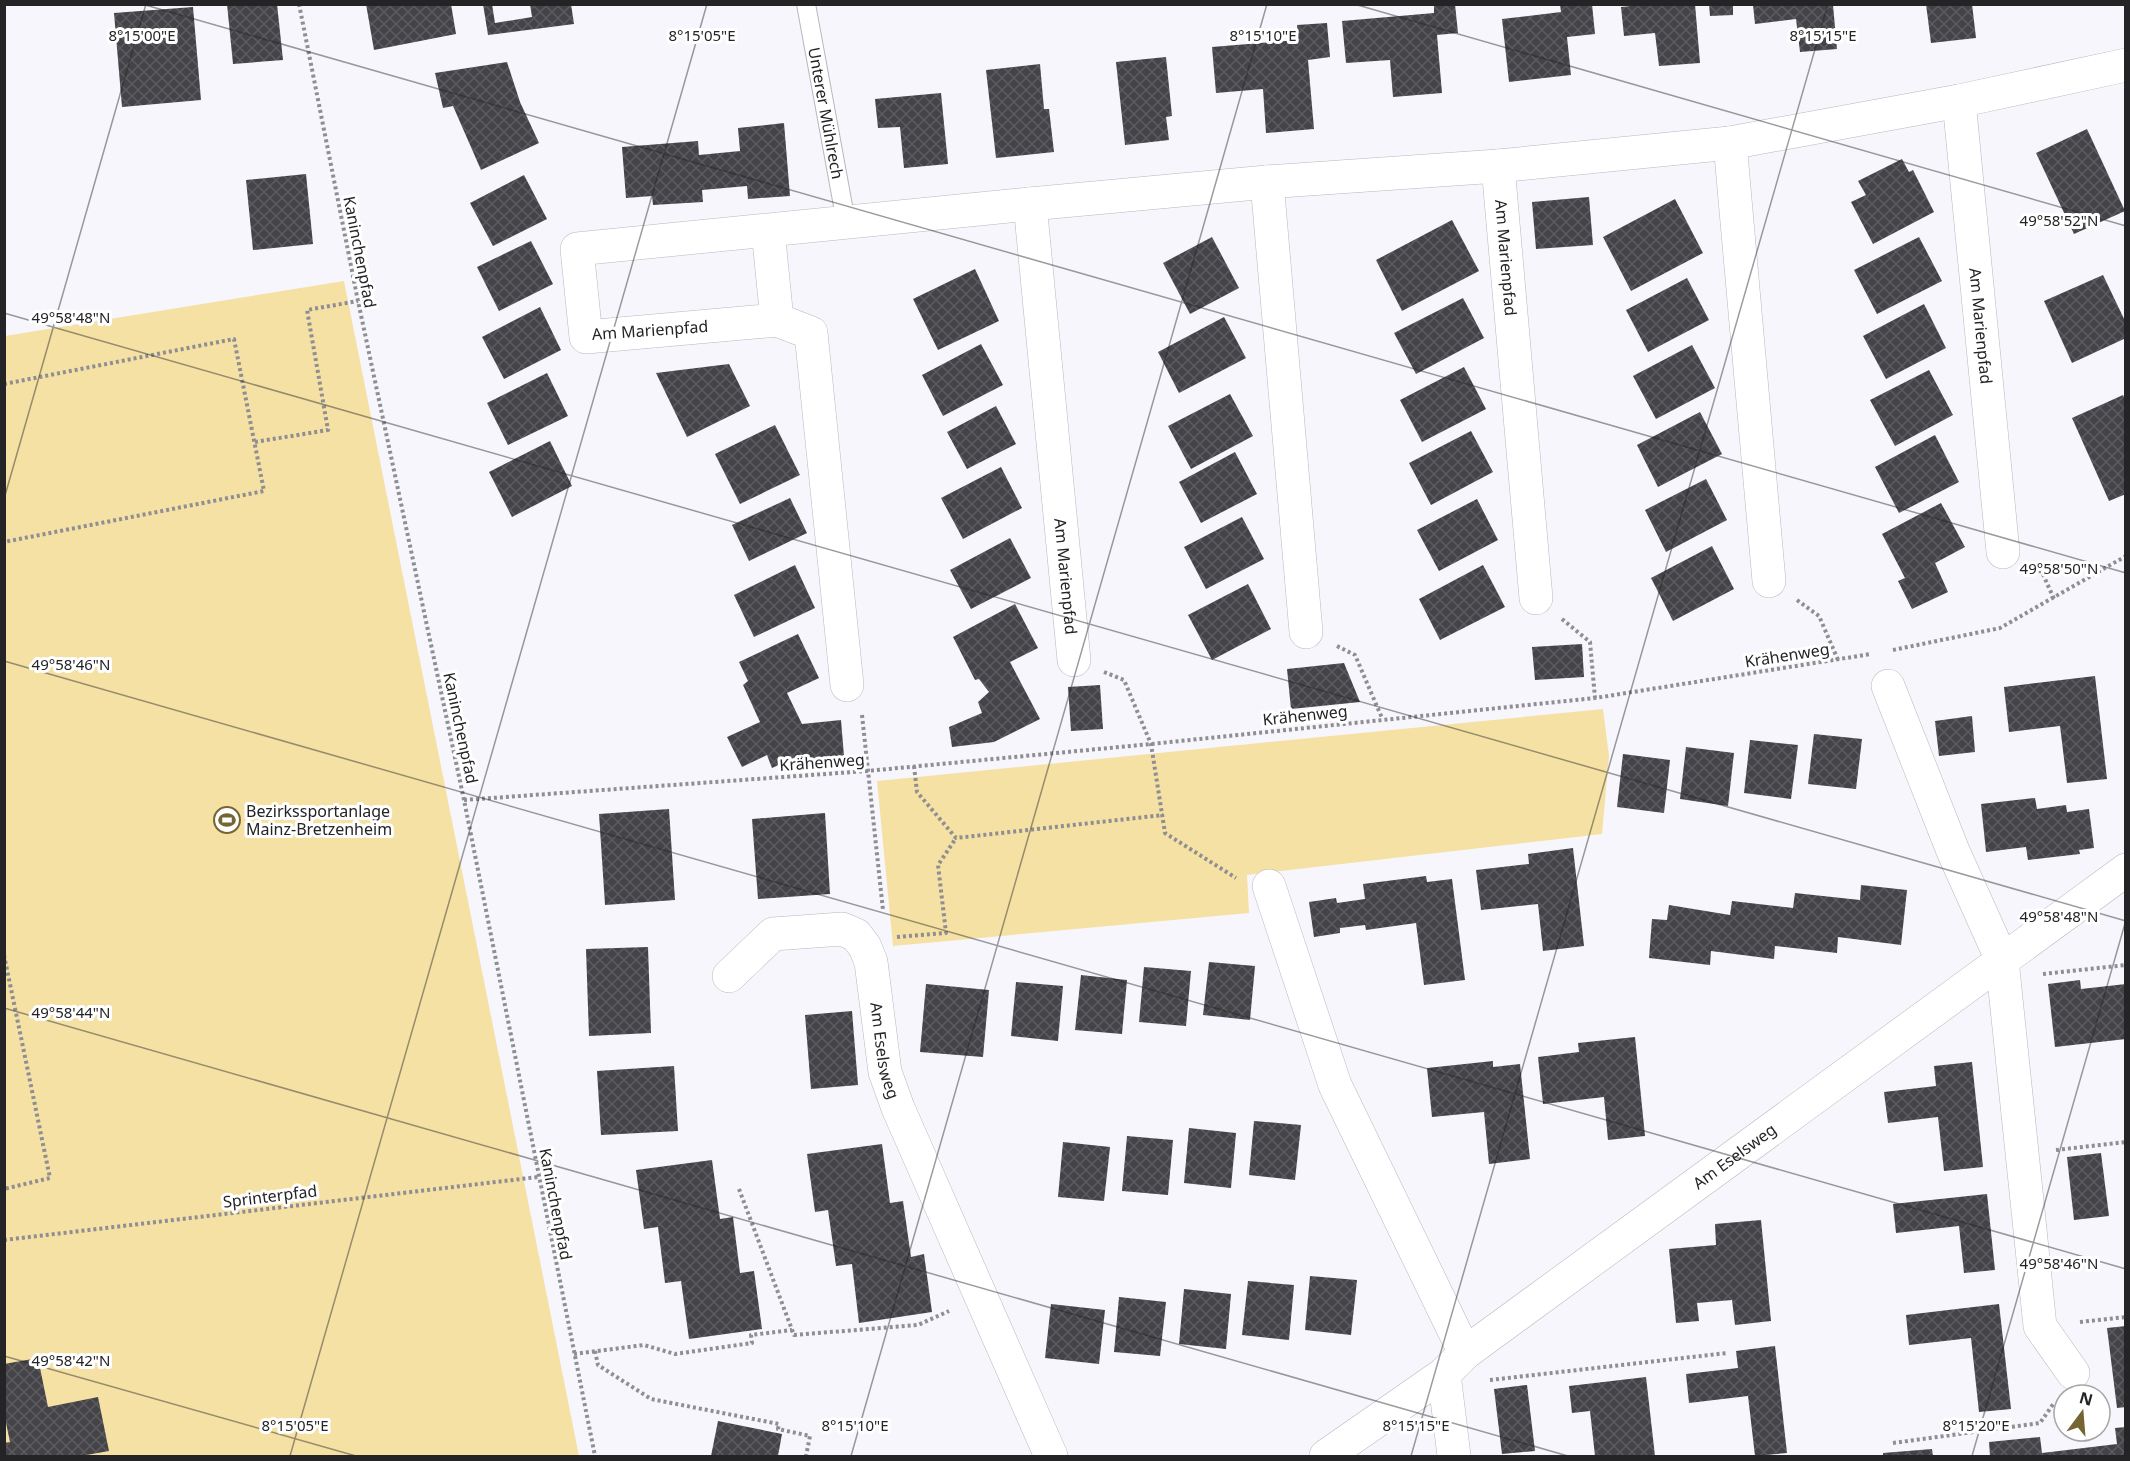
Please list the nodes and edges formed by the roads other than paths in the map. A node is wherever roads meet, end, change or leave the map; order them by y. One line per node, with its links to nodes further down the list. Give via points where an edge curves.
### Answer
1 (806, 4): 8 (lane, Unterer Mühlrech)
2 (2126, 65): 3 (street, Am Marienpfad)
3 (1959, 101): 4 (street, Am Marienpfad); 11 (street, Am Marienpfad)
4 (1730, 143): 5 (street, Am Marienpfad); 12 (street)
5 (1498, 166): 6 (street, Am Marienpfad); 13 (street, Am Marienpfad)
6 (1267, 182): 7 (street, Am Marienpfad); 14 (street)
7 (1030, 204): 8 (street, Am Marienpfad); 15 (street, Am Marienpfad)
8 (846, 222): 9 (street, Am Marienpfad)
9 (768, 230): 10 (street); 10 (street, Am Marienpfad, via 577,249 578,260 586,338)
10 (777, 320): 16 (street, Am Marienpfad, via 811,333)
11 (2003, 552)
12 (1770, 580)
13 (1536, 598)
14 (1306, 632)
15 (1074, 660)
16 (847, 684)
17 (1888, 687): 20 (street)
18 (2126, 870): 20 (street, Am Eselsweg)
19 (1269, 886): 22 (street, via 1335,1085)
20 (2003, 969): 22 (street, Am Eselsweg); 23 (street, via 2040,1326)
21 (729, 976): 24 (street, Am Eselsweg, via 773,934 842,929 861,941 870,962 885,1072 898,1108)
22 (1455, 1363): 25 (street, Am Eselsweg); 26 (street)
23 (2073, 1373)
24 (1051, 1456)
25 (1326, 1456)
26 (1454, 1456)

